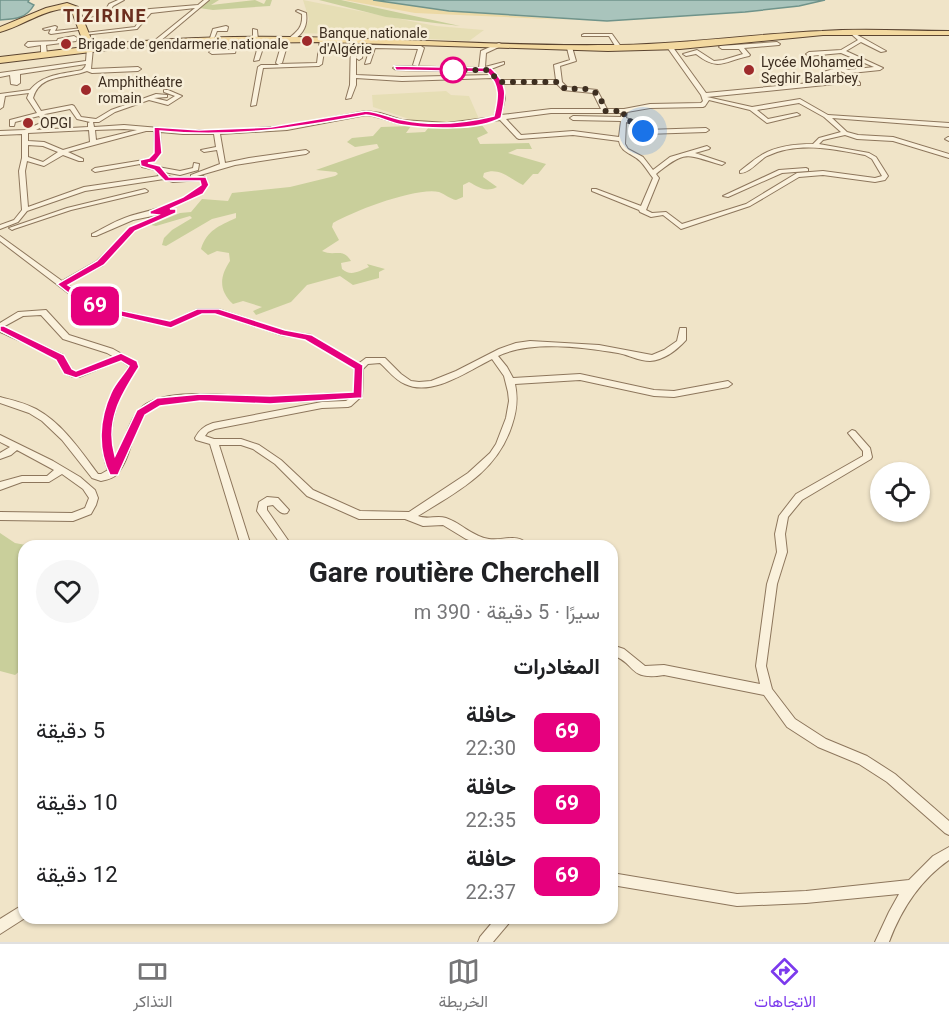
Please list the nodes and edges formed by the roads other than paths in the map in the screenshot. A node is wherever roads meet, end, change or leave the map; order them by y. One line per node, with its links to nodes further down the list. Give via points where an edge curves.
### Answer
1 (122, 0): 6 (street, via 111,5)
2 (207, 0): 3 (street)
3 (198, 6): 4 (street); 21 (street)
4 (150, 10): 6 (street); 7 (street, via 137,28)
5 (297, 11): 17 (street, via 304,13 306,22 301,32)
6 (105, 16): 7 (street)
7 (83, 28): 8 (street, via 51,33 56,27); 9 (main road, via 74,7 64,4); 30 (main road)
8 (45, 29)
9 (0, 30)
10 (220, 30): 19 (street, via 215,30)
11 (852, 33): 12 (main road); 20 (street); 27 (main road)
12 (949, 33)
13 (584, 35): 32 (street, via 610,35)
14 (258, 36): 16 (main road); 17 (main road); 41 (street)
15 (60, 39): 23 (street)
16 (236, 39): 19 (main road); 35 (street, via 233,52)
17 (288, 39): 18 (main road); 42 (street)
18 (323, 39): 22 (main road); 62 (street, via 319,64 259,69)
19 (211, 40): 21 (main road)
20 (861, 40): 33 (street); 34 (street)
21 (157, 41): 30 (main road)
22 (353, 42): 25 (main road); 39 (street, via 361,45); 53 (street)
23 (47, 43): 30 (main road); 40 (main road)
24 (777, 44): 29 (street)
25 (427, 45): 26 (main road); 43 (street, via 373,46); 46 (street)
26 (499, 45): 31 (main road); 50 (street, via 483,52)
27 (670, 47): 32 (main road); 38 (street)
28 (722, 47): 29 (street)
29 (740, 47): 36 (street, via 747,55 724,61 707,60 697,52)
30 (90, 48): 47 (street)
31 (570, 48): 32 (main road); 56 (street, via 573,60 557,65)
32 (619, 48)
33 (842, 51): 37 (street); 51 (street, via 880,68)
34 (883, 51)
35 (212, 52)
36 (686, 54): 38 (street); 45 (street)
37 (809, 54)
38 (677, 55): 59 (street)
39 (359, 58)
40 (0, 60)
41 (256, 60)
42 (279, 63)
43 (367, 63)
44 (502, 63): 50 (street)
45 (692, 64)
46 (416, 65)
47 (89, 67): 49 (street); 52 (street, via 58,66); 58 (street, via 47,79)
48 (396, 68): 50 (street)
49 (138, 69)
50 (485, 69): 54 (street)
51 (847, 72): 57 (street); 59 (street, via 841,69 825,73 835,82)
52 (0, 75)
53 (353, 76): 54 (street, via 451,81); 60 (street)
54 (495, 76): 55 (street)
55 (499, 82): 56 (street); 72 (street, via 503,96)
56 (559, 82): 66 (street, via 565,89 594,91)
57 (858, 84)
58 (32, 91): 64 (street, via 2,95); 67 (street, via 30,98)
59 (705, 96): 63 (street); 68 (street, via 703,105 697,107 656,106)
60 (348, 98)
61 (146, 101): 61 (street, via 158,95 164,99 146,106); 76 (street, via 115,110)
62 (253, 105)
63 (752, 109): 69 (street, via 767,121); 71 (street, via 799,101)
64 (0, 110)
65 (353, 111): 75 (street)
66 (605, 111): 68 (street); 72 (street)
67 (42, 114): 76 (street, via 71,107 79,118); 77 (street, via 12,120); 81 (street, via 46,124)
68 (624, 115): 73 (street); 80 (street, via 645,132); 85 (street)
69 (797, 115)
70 (306, 116): 75 (street)
71 (826, 116): 78 (street); 84 (street)
72 (499, 117): 75 (street, via 438,125 401,122 366,113); 85 (street, via 516,136 523,138 573,133)
73 (573, 118)
74 (128, 120): 76 (street)
75 (321, 122): 82 (street)
76 (93, 123): 79 (street); 81 (street, via 79,128); 87 (street)
77 (12, 125)
78 (949, 125)
79 (154, 128): 82 (street); 87 (street); 99 (street, via 158,153)
80 (706, 130)
81 (25, 132): 83 (street); 86 (street)
82 (217, 132): 89 (street)
83 (0, 133)
84 (845, 133): 88 (street, via 821,139); 92 (street, via 893,139)
85 (620, 139): 108 (street, via 624,148 641,158)
86 (25, 143): 93 (street, via 44,144); 97 (street)
87 (93, 143): 93 (street)
88 (814, 146): 105 (street, via 773,152); 106 (street, via 867,154 885,176 875,180)
89 (219, 148): 91 (street); 100 (street)
90 (707, 148): 95 (street)
91 (204, 150)
92 (931, 150): 96 (street); 103 (street)
93 (63, 152): 97 (street, via 44,164); 98 (street)
94 (306, 152): 109 (street, via 214,167)
95 (688, 153): 101 (street); 108 (street, via 672,158)
96 (949, 156)
97 (25, 158): 114 (street)
98 (81, 159)
99 (143, 162): 104 (street); 107 (street)
100 (222, 163)
101 (722, 163)
102 (196, 164): 107 (street, via 196,169 186,173)
103 (949, 164)
104 (95, 170)
105 (742, 172)
106 (823, 173): 112 (street, via 781,171); 113 (street, via 797,175 747,205 685,227 664,213 648,214)
107 (162, 174): 109 (street, via 173,180); 114 (street, via 84,189)
108 (652, 174): 113 (street, via 656,178)
109 (188, 178): 115 (street, via 203,178 205,185 200,192)
110 (594, 190): 113 (street)
111 (145, 191): 116 (street)
112 (726, 196)
113 (642, 209)
114 (25, 210): 116 (street)
115 (153, 213): 117 (street, via 131,218); 119 (street, via 173,211 132,229 100,263)
116 (0, 230)
117 (94, 235)
118 (0, 238): 119 (street)
119 (62, 284): 124 (street, via 83,300 106,310 171,325 201,311 215,311 308,337)
120 (0, 327): 123 (street, via 21,314 43,312 66,337); 123 (street, via 60,357 68,371 76,375)
121 (683, 330): 122 (street, via 682,340 672,350 648,358 622,351 528,344 511,346)
122 (493, 355): 124 (street, via 425,385 407,382 382,360 366,361); 125 (street)
123 (121, 357): 135 (street, via 134,367 118,389 108,414 107,447)
124 (359, 368): 127 (street)
125 (511, 381): 126 (street, via 580,377 675,394); 139 (street, via 512,411 500,446 470,477)
126 (728, 384)
127 (358, 396): 131 (street, via 348,404 322,405 213,426 201,434 201,440); 135 (street, via 157,402 141,413)
128 (0, 400): 135 (street, via 37,411 55,426 98,478)
129 (852, 433): 144 (street, via 867,450 868,457 799,497 784,516 782,552 772,584 761,666)
130 (0, 438): 132 (street)
131 (214, 442): 139 (street, via 241,442 256,447 310,492 359,515); 140 (street)
132 (16, 446): 133 (street); 134 (street)
133 (0, 456)
134 (61, 471): 136 (street, via 50,479 22,479); 138 (street, via 92,492 91,507 85,513 73,517)
135 (114, 472)
136 (0, 486)
137 (284, 510): 141 (street, via 275,501 262,505)
138 (0, 516)
139 (410, 517): 142 (street, via 423,522 444,521)
140 (244, 540)
141 (282, 540)
142 (480, 540)
143 (618, 651): 144 (street, via 648,674 664,670)
144 (767, 692): 145 (street, via 791,723 891,778)
145 (949, 829)
146 (949, 853): 148 (street, via 934,862)
147 (618, 880): 148 (street, via 737,900)
148 (914, 886): 153 (street)
149 (18, 915): 151 (street)
150 (500, 924): 152 (street)
151 (0, 927)
152 (486, 942)
153 (882, 942)

